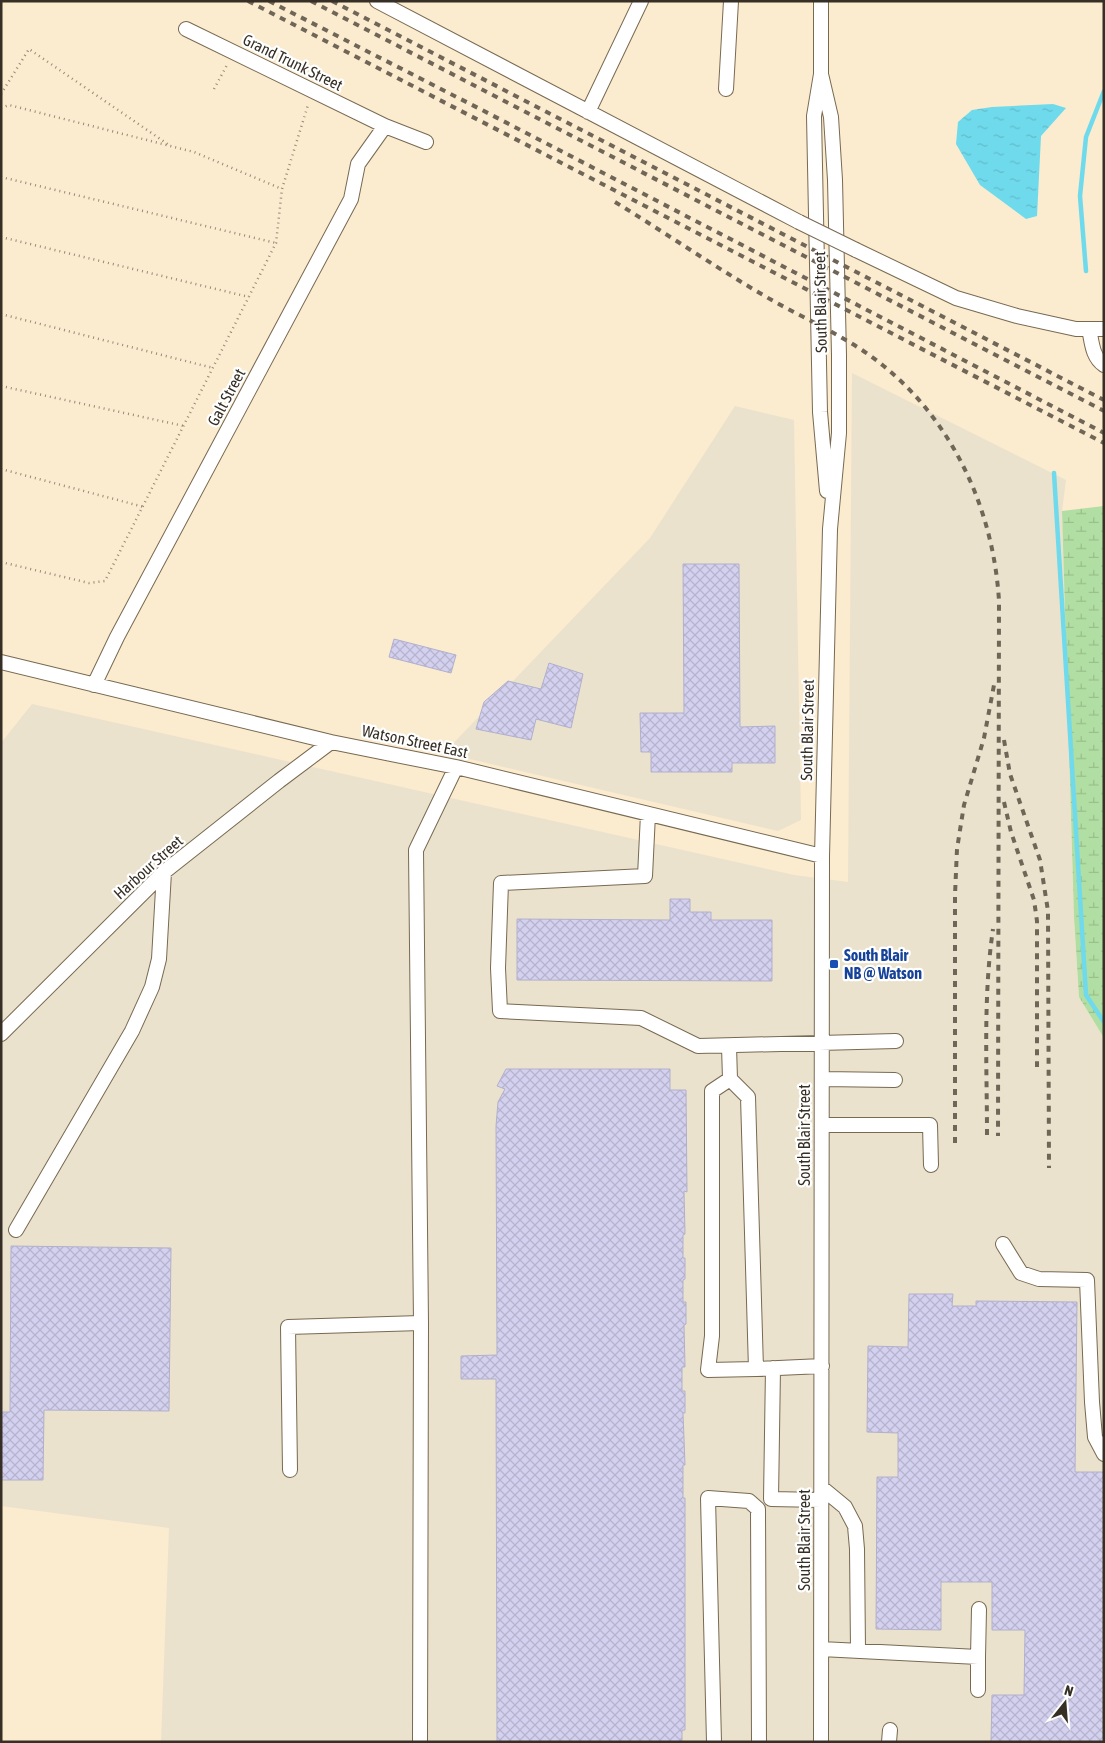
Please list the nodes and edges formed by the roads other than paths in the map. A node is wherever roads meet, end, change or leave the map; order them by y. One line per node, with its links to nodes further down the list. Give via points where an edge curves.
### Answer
1 (377, 1): 8 (street)
2 (641, 1): 8 (street)
3 (731, 1): 7 (street)
4 (821, 1): 6 (street, South Blair Street)
5 (186, 29): 9 (street, Grand Trunk Street)
6 (821, 74): 14 (street, South Blair Street, via 814,116 815,206 820,412); 14 (street, South Blair Street, via 832,126 839,355 839,433)
7 (726, 89)
8 (588, 112): 11 (street, bridge, via 799,222 956,298 1018,316)
9 (384, 126): 10 (street, Grand Trunk Street); 16 (street, Galt Street, via 358,164 351,199)
10 (426, 142)
11 (1089, 329): 12 (street); 13 (street, via 1095,355)
12 (1104, 329)
13 (1104, 365)
14 (830, 529): 20 (street, South Blair Street)
15 (1, 662): 16 (street, Watson Street East)
16 (94, 684): 17 (street, Watson Street East)
17 (331, 742): 18 (street, Watson Street East); 21 (street, Harbour Street)
18 (456, 767): 19 (street, Watson Street East); 33 (street, via 416,850)
19 (648, 814): 20 (street, Watson Street East); 25 (street, via 646,876 501,883 500,1011 641,1018 698,1046)
20 (822, 856): 24 (street, South Blair Street)
21 (164, 872): 22 (street, Harbour Street); 31 (street, via 158,959 152,987 132,1031)
22 (1, 1034)
23 (896, 1041): 24 (street)
24 (822, 1042): 25 (street); 27 (street, South Blair Street)
25 (729, 1046): 26 (street)
26 (730, 1079): 36 (street, via 748,1097); 36 (street, via 712,1092 712,1336 708,1370)
27 (822, 1080): 28 (street); 29 (street, South Blair Street)
28 (895, 1080)
29 (822, 1126): 30 (street, via 930,1125); 34 (street, South Blair Street)
30 (931, 1165)
31 (16, 1230)
32 (1003, 1244): 37 (street, via 1020,1273 1039,1279 1087,1280 1095,1437)
33 (421, 1323): 38 (street, via 288,1327); 47 (street)
34 (822, 1366): 35 (street); 39 (street, South Blair Street)
35 (773, 1368): 36 (street); 40 (street)
36 (756, 1369)
37 (1104, 1454)
38 (290, 1470)
39 (822, 1494): 40 (street); 43 (street, South Blair Street); 44 (street, via 845,1507 855,1526)
40 (771, 1499): 41 (street)
41 (758, 1509): 48 (street, via 749,1501 708,1498); 49 (street)
42 (979, 1610): 45 (street)
43 (821, 1649): 44 (street); 50 (street, South Blair Street)
44 (858, 1650): 45 (street)
45 (978, 1657): 46 (street)
46 (978, 1690)
47 (420, 1742)
48 (714, 1742)
49 (759, 1742)
50 (821, 1742)

